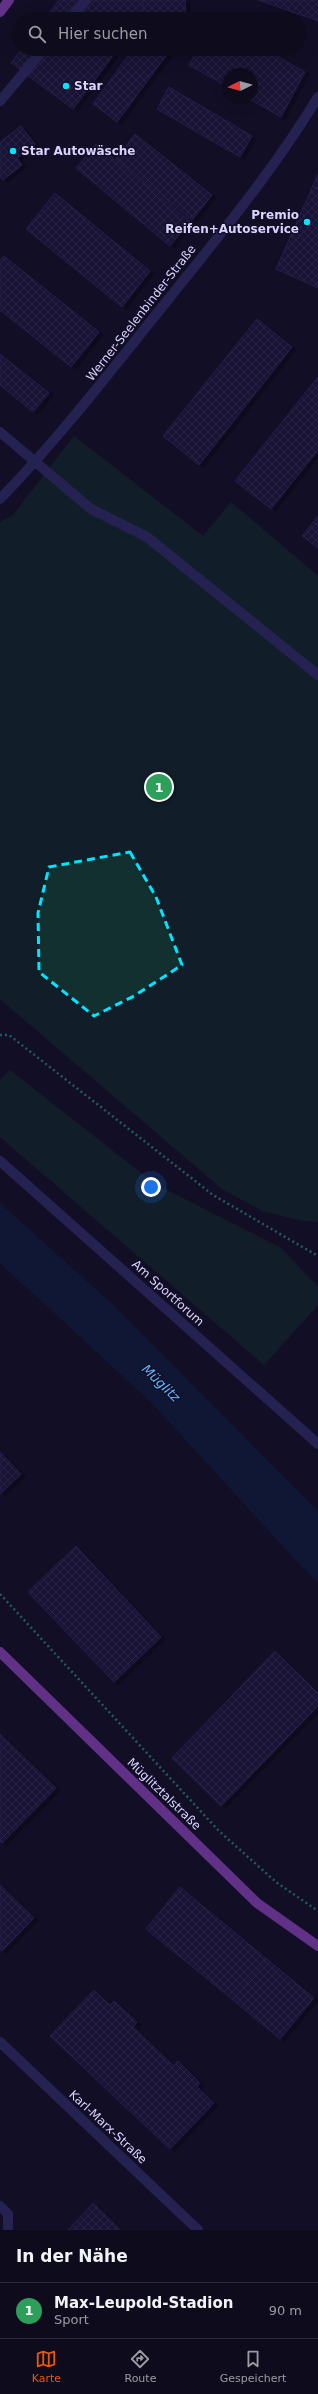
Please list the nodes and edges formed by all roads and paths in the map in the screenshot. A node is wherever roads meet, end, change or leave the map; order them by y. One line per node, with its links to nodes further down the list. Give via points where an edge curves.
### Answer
1 (9, 0): 3 (main road)
2 (86, 0): 4 (street)
3 (0, 12)
4 (76, 12)
5 (38, 56): 7 (street)
6 (318, 97): 9 (street, Werner-Seelenbinder-Straße, via 292,139 246,202 86,403)
7 (0, 101)
8 (0, 432): 9 (street)
9 (35, 462): 10 (street); 11 (street, via 91,509 147,537)
10 (0, 499)
11 (318, 675)
12 (0, 1035): 14 (path, via 9,1035 213,1195)
13 (0, 1161): 15 (street, Am Sportforum)
14 (318, 1256)
15 (318, 1444)
16 (0, 1594): 18 (path, via 219,1831 276,1882)
17 (1, 1654): 19 (main road, Müglitztalstraße, via 257,1903)
18 (318, 1911)
19 (318, 1946)
20 (0, 2042): 23 (street, Karl-Marx-Straße)
21 (0, 2206): 22 (street, via 8,2214)
22 (8, 2230)
23 (198, 2230)

